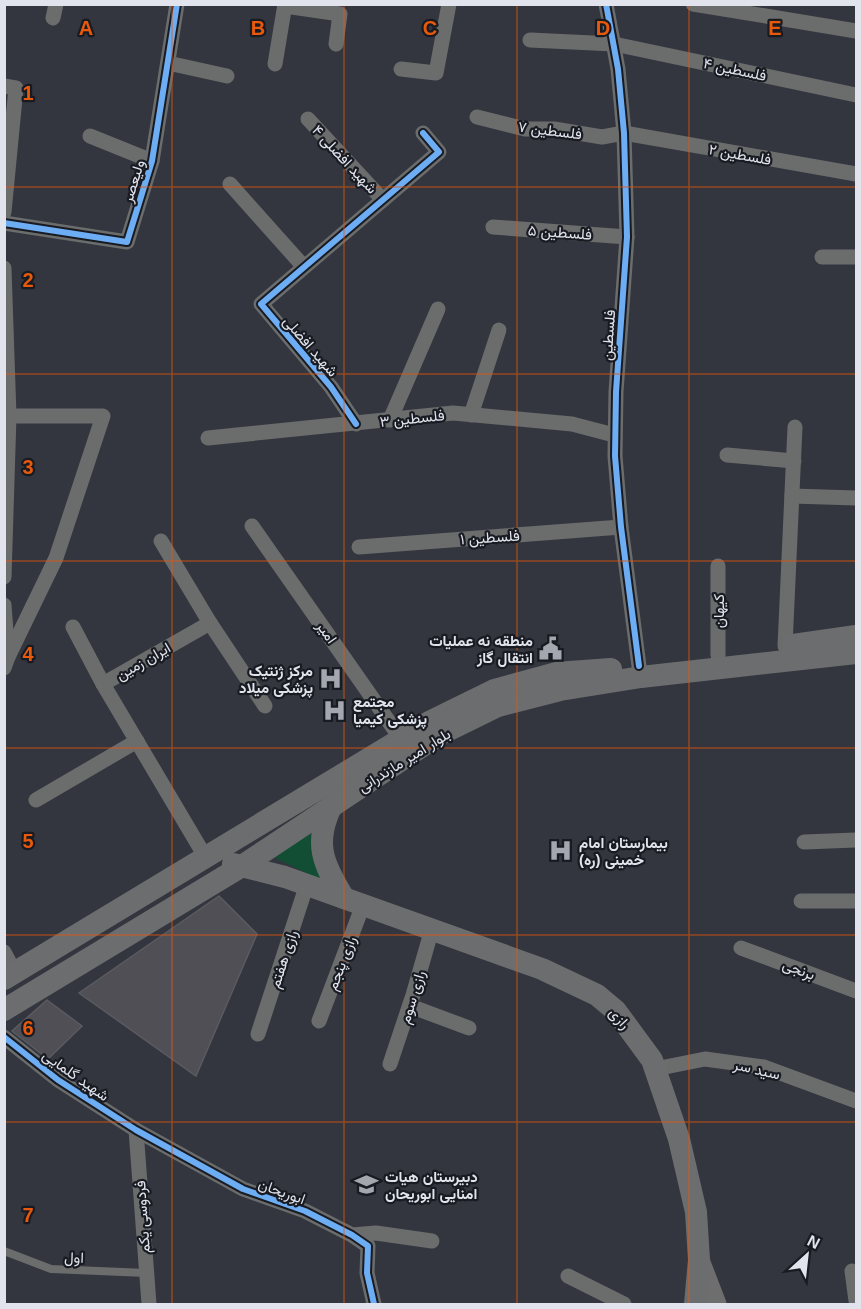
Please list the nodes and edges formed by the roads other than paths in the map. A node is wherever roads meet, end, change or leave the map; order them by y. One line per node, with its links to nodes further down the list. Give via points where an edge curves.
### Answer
1 (177, 4): 10 (street, ولیعصر)
2 (449, 4): 12 (street, via 436,73)
3 (606, 4): 9 (street, فلسطین)
4 (693, 4): 6 (street)
5 (285, 5): 8 (street, via 339,14); 11 (street)
6 (856, 31)
7 (530, 40): 9 (street, فلسطین ۴)
8 (336, 44)
9 (614, 44): 15 (street, فلسطین ۴); 19 (street, فلسطین)
10 (168, 63): 13 (street); 21 (street, ولیعصر)
11 (275, 64)
12 (401, 69)
13 (226, 76)
14 (4, 86): 22 (street, via 16,88)
15 (856, 95)
16 (477, 117): 19 (street, فلسطین ۷, via 525,129 602,137)
17 (308, 119): 25 (street, شهید افضلی ۴)
18 (423, 132): 25 (street, via 439,152)
19 (624, 133): 23 (street, فلسطین ۲); 29 (street, فلسطین)
20 (90, 136): 21 (street)
21 (152, 160): 27 (street, ولیعصر, via 127,242)
22 (7, 166): 26 (street)
23 (856, 174)
24 (230, 184): 33 (street)
25 (383, 200): 33 (street)
26 (4, 212)
27 (4, 223)
28 (493, 227): 29 (street, فلسطین ۵)
29 (627, 237): 43 (street, فلسطین)
30 (822, 257): 31 (street)
31 (856, 257)
32 (4, 267): 34 (street)
33 (304, 267): 41 (street, شهید افضلی, via 261,304 331,387)
34 (5, 273): 37 (street)
35 (438, 309): 40 (street)
36 (499, 330): 38 (street)
37 (6, 348): 39 (street)
38 (471, 415): 40 (street, فلسطین ۳, via 453,413); 43 (street, فلسطین ۳, via 572,424)
39 (9, 416): 48 (street); 63 (street, via 103,416 56,558)
40 (390, 420): 41 (street, فلسطین ۳)
41 (356, 424): 44 (street, فلسطین ۳)
42 (795, 427): 46 (street)
43 (614, 435): 51 (street, فلسطین)
44 (208, 438)
45 (727, 455): 46 (street)
46 (794, 461): 47 (street)
47 (792, 496): 49 (street); 60 (street)
48 (6, 498): 55 (street)
49 (856, 498)
50 (252, 526): 67 (street, امیر)
51 (621, 527): 53 (street, فلسطین ۱); 64 (street, فلسطین)
52 (161, 541): 57 (street)
53 (359, 547)
54 (718, 566): 62 (street, کیهان)
55 (4, 577)
56 (4, 604): 63 (street)
57 (210, 623): 65 (street, ایران زمین); 66 (street)
58 (73, 627): 65 (street)
59 (856, 636): 60 (main road, بلوار امیر مازندرانی)
60 (785, 646): 62 (main road, بلوار امیر مازندرانی)
61 (856, 653): 70 (main road, بلوار امیر مازندرانی, via 641,677 560,690 498,706 439,735)
62 (718, 655): 64 (main road, بلوار امیر مازندرانی)
63 (6, 662)
64 (639, 666): 67 (main road, بلوار امیر مازندرانی, via 556,673 494,690)
65 (103, 684): 68 (street, ایران زمین)
66 (265, 706)
67 (401, 739): 73 (main road, بلوار امیر مازندرانی)
68 (137, 741): 69 (street); 73 (street, ایران زمین)
69 (36, 800)
70 (332, 805): 74 (main road, بلوار امیر مازندرانی); 76 (main road, via 321,838 331,876)
71 (856, 840): 72 (street)
72 (804, 842)
73 (206, 858): 74 (main road, رازی); 82 (main road, بلوار امیر مازندرانی)
74 (242, 866): 75 (main road, رازی); 85 (main road, بلوار امیر مازندرانی)
75 (307, 884): 76 (main road, رازی); 88 (street, رازی هفتم)
76 (354, 901): 79 (main road, رازی); 86 (street, رازی پنجم)
77 (801, 901): 78 (street)
78 (856, 901)
79 (432, 929): 84 (street, رازی سوم); 91 (main road, رازی, via 543,969 597,995 631,1029)
80 (741, 948): 83 (street, برنجی)
81 (4, 952): 82 (street)
82 (10, 976)
83 (856, 991)
84 (410, 1006): 87 (street); 90 (street, رازی سوم)
85 (4, 1010)
86 (319, 1021)
87 (469, 1028)
88 (258, 1034)
89 (4, 1037): 93 (street, شهید گلمایی, via 58,1080)
90 (390, 1064)
91 (655, 1070): 92 (street, سید سر, via 705,1059 764,1067); 97 (main road, رازی, via 689,1181 696,1212)
92 (856, 1101)
93 (136, 1130): 94 (street, ابوریحان, via 243,1189 305,1211); 99 (street, فردوسی یکم)
94 (352, 1235): 95 (street, via 376,1233); 103 (street, ابوریحان, via 368,1246 367,1273)
95 (432, 1241)
96 (4, 1251): 99 (lane, اول, via 51,1269)
97 (699, 1260): 105 (main road, رازی); 106 (main road)
98 (852, 1271): 101 (street)
99 (146, 1273): 102 (street, فردوسی یکم)
100 (568, 1276): 104 (street)
101 (856, 1301)
102 (149, 1305)
103 (374, 1305)
104 (624, 1305)
105 (695, 1305)
106 (716, 1305)

